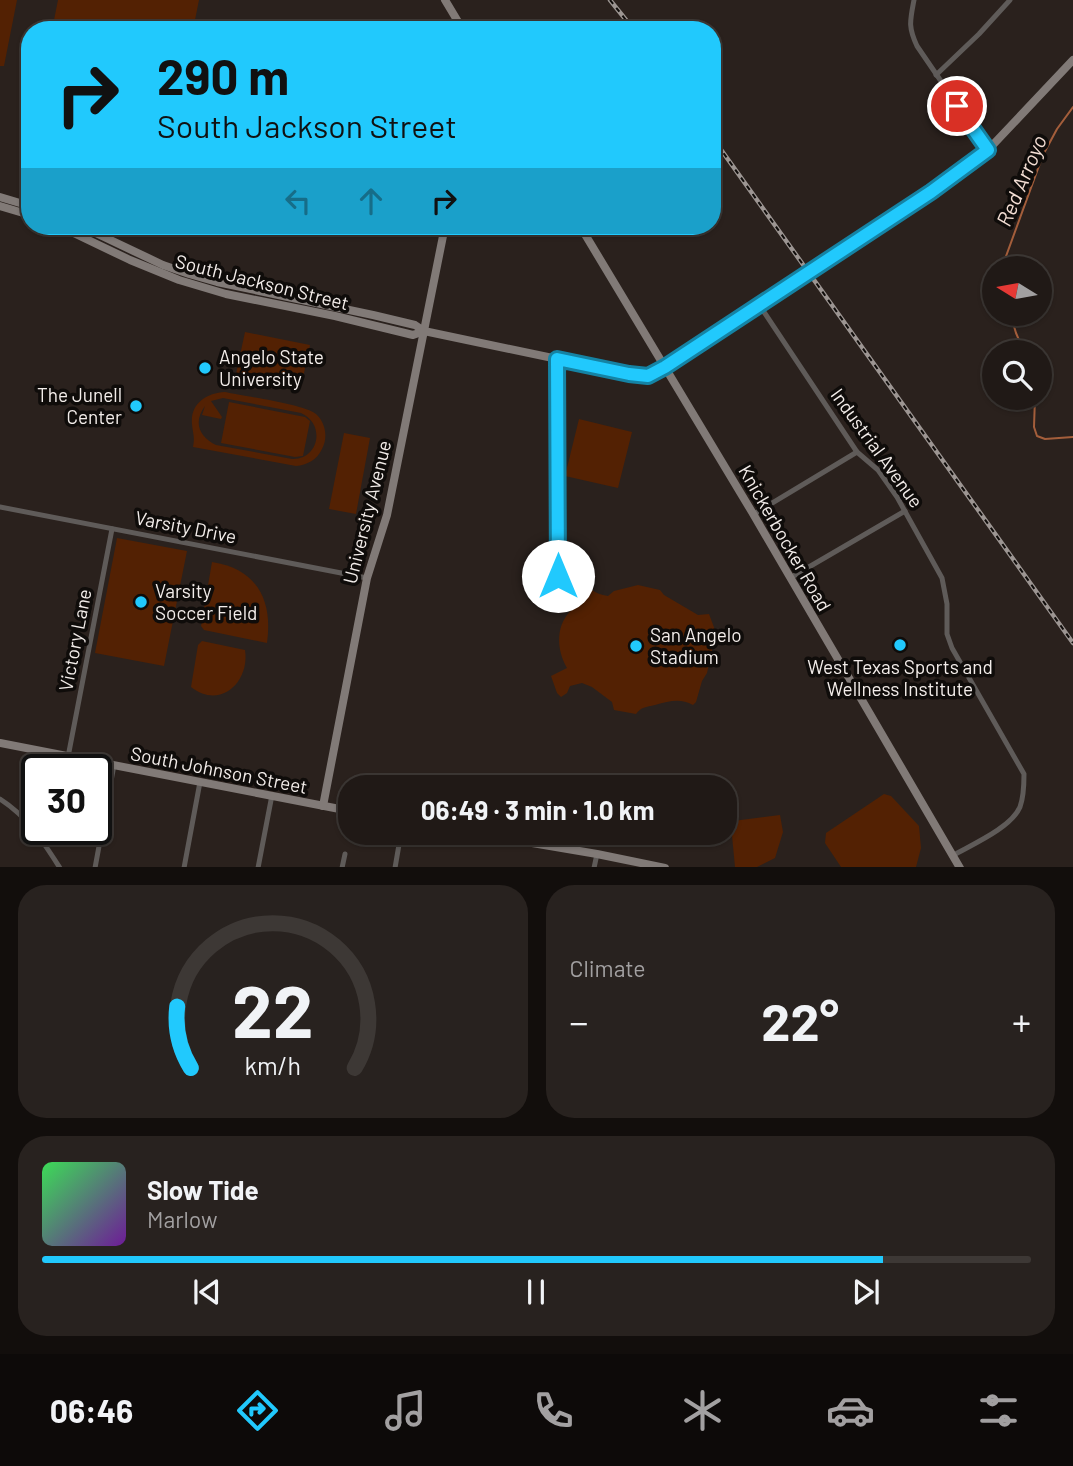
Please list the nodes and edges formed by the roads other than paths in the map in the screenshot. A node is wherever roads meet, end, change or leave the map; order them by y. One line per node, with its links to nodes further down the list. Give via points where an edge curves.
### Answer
1 (445, 0): 4 (main road)
2 (914, 0): 6 (street, via 910,30)
3 (1010, 0): 6 (street)
4 (458, 21)
5 (1073, 60): 7 (main road, South Jackson Street)
6 (936, 75): 7 (street)
7 (988, 150): 16 (main road, South Jackson Street)
8 (0, 197): 9 (main road)
9 (21, 203)
10 (0, 206): 11 (main road)
11 (21, 212)
12 (78, 235): 17 (main road, South Jackson Street, via 203,288 414,335)
13 (99, 235): 17 (main road, South Jackson Street, via 189,275 415,325)
14 (443, 235): 17 (main road, University Avenue)
15 (585, 235): 19 (main road, Knickerbocker Road)
16 (760, 306): 19 (main road, South Jackson Street); 20 (street, Industrial Avenue)
17 (424, 331): 18 (main road, South Jackson Street); 26 (main road, University Avenue, via 387,515)
18 (557, 359): 19 (main road, South Jackson Street, via 648,376); 25 (street)
19 (665, 367): 23 (main road, Knickerbocker Road)
20 (858, 452): 22 (street, Industrial Avenue, via 878,470); 23 (street)
21 (0, 507): 24 (street, Varsity Drive)
22 (905, 511): 27 (street); 41 (street, Industrial Avenue, via 942,578 952,648 1024,774 1024,789 1013,818)
23 (754, 514): 27 (main road, Knickerbocker Road)
24 (112, 529): 26 (street, Varsity Drive); 30 (street, Victory Lane)
25 (558, 576)
26 (367, 578): 35 (main road, University Avenue)
27 (790, 578): 41 (main road, Knickerbocker Road)
28 (0, 743): 29 (main road, South Johnson Street)
29 (53, 754)
30 (69, 754)
31 (114, 765): 32 (main road, South Johnson Street); 43 (street)
32 (200, 782): 33 (main road, South Johnson Street); 44 (street)
33 (272, 795): 35 (main road, South Johnson Street); 45 (street)
34 (0, 799): 42 (street, via 30,824)
35 (323, 806): 36 (main road, South Johnson Street)
36 (338, 809)
37 (399, 845): 47 (street)
38 (547, 845): 40 (main road)
39 (345, 853): 46 (street)
40 (597, 853): 48 (street); 49 (main road)
41 (953, 856): 50 (main road, Knickerbocker Road)
42 (60, 867)
43 (95, 867)
44 (184, 867)
45 (258, 867)
46 (342, 867)
47 (395, 867)
48 (594, 867)
49 (665, 867)
50 (960, 867)

